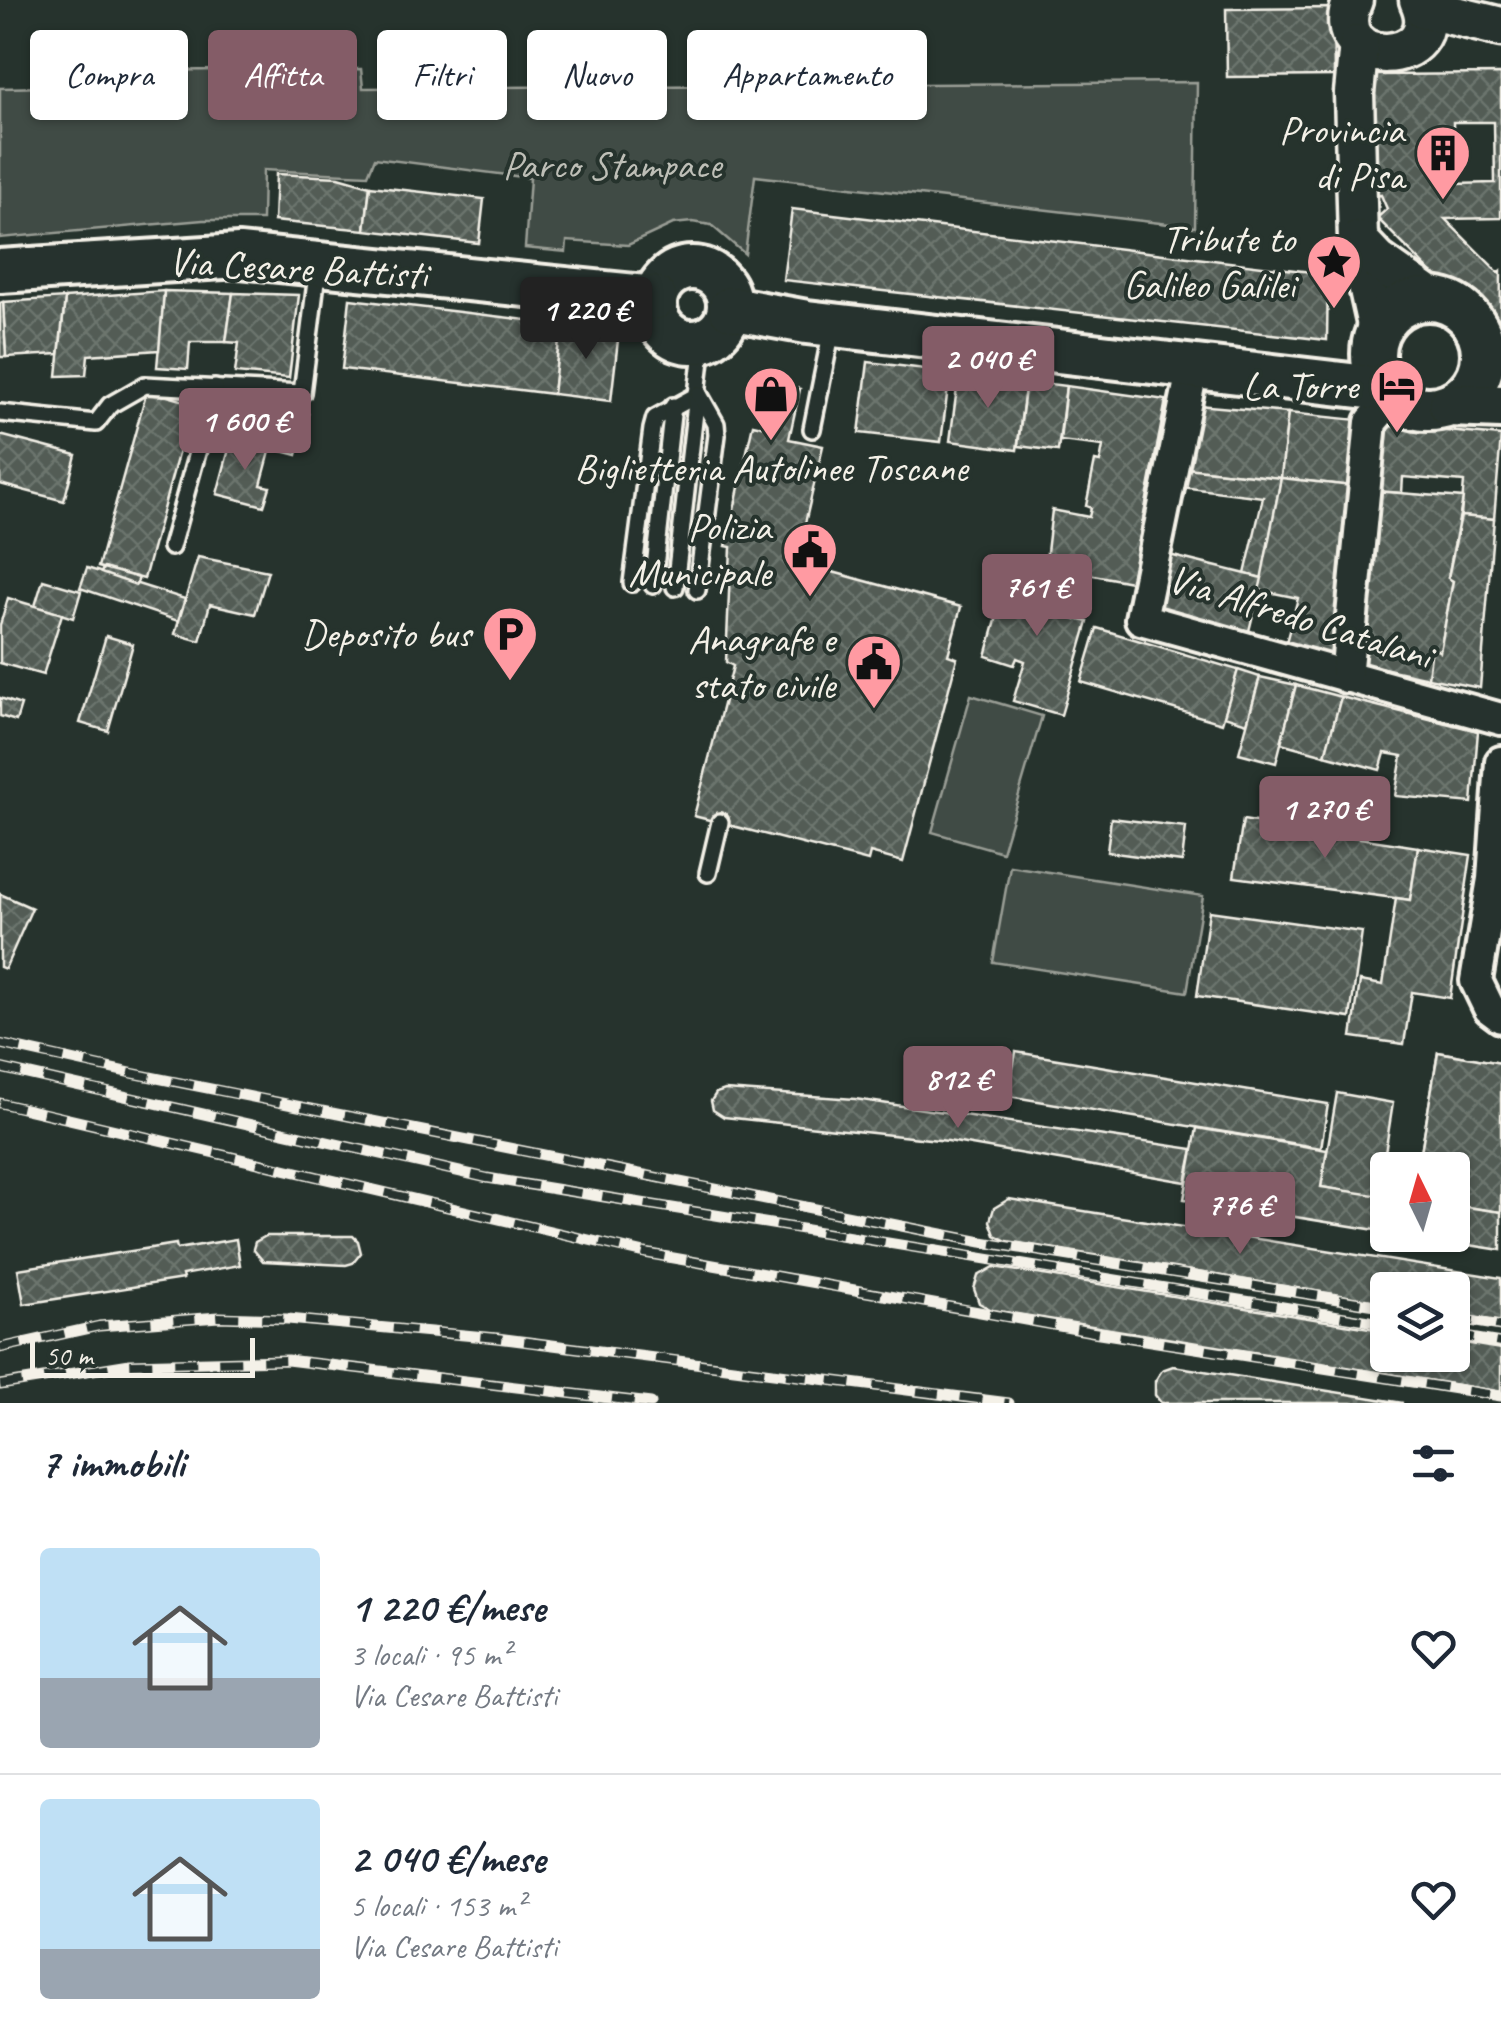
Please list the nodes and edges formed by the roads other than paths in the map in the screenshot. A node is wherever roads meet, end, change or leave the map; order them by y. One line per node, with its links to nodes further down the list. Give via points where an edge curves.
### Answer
1 (1353, 0): 4 (street, via 1348,21)
2 (1421, 4): 3 (street); 4 (street, via 1421,32 1408,48 1386,55)
3 (1501, 27)
4 (1359, 44): 5 (street)
5 (1358, 240): 9 (street); 15 (street)
6 (318, 262): 7 (main road, Via Cesare Battisti, via 201,256); 8 (main road, Via Cesare Battisti); 16 (lane, via 302,393)
7 (0, 272)
8 (655, 298): 10 (main road, via 667,277 702,268 722,282); 12 (main road, via 667,332)
9 (1432, 299): 13 (main road, via 1474,322); 15 (main road, via 1400,306)
10 (730, 308): 11 (main road); 12 (main road, via 722,328)
11 (833, 325): 14 (main road); 22 (lane)
12 (703, 342): 17 (lane)
13 (1492, 358): 18 (main road)
14 (1193, 366): 15 (main road, via 1302,378); 28 (street, Via Alfredo Catalani, via 1140,619)
15 (1382, 366): 18 (main road, via 1420,409); 28 (street)
16 (215, 388): 21 (lane, via 146,385 110,405 96,423); 23 (lane)
17 (699, 394): 19 (lane); 26 (lane); 27 (lane, via 717,436)
18 (1450, 405): 20 (main road)
19 (672, 406): 24 (lane, via 652,428); 25 (lane)
20 (1501, 407)
21 (0, 413)
22 (812, 429)
23 (171, 547)
24 (632, 583)
25 (653, 585)
26 (675, 588)
27 (698, 590)
28 (1346, 676): 29 (street, Via Alfredo Catalani)
29 (1501, 719)
30 (1501, 762): 33 (street)
31 (720, 822): 32 (lane)
32 (708, 873)
33 (1497, 879): 34 (street, via 1476,982)
34 (1501, 1018)

